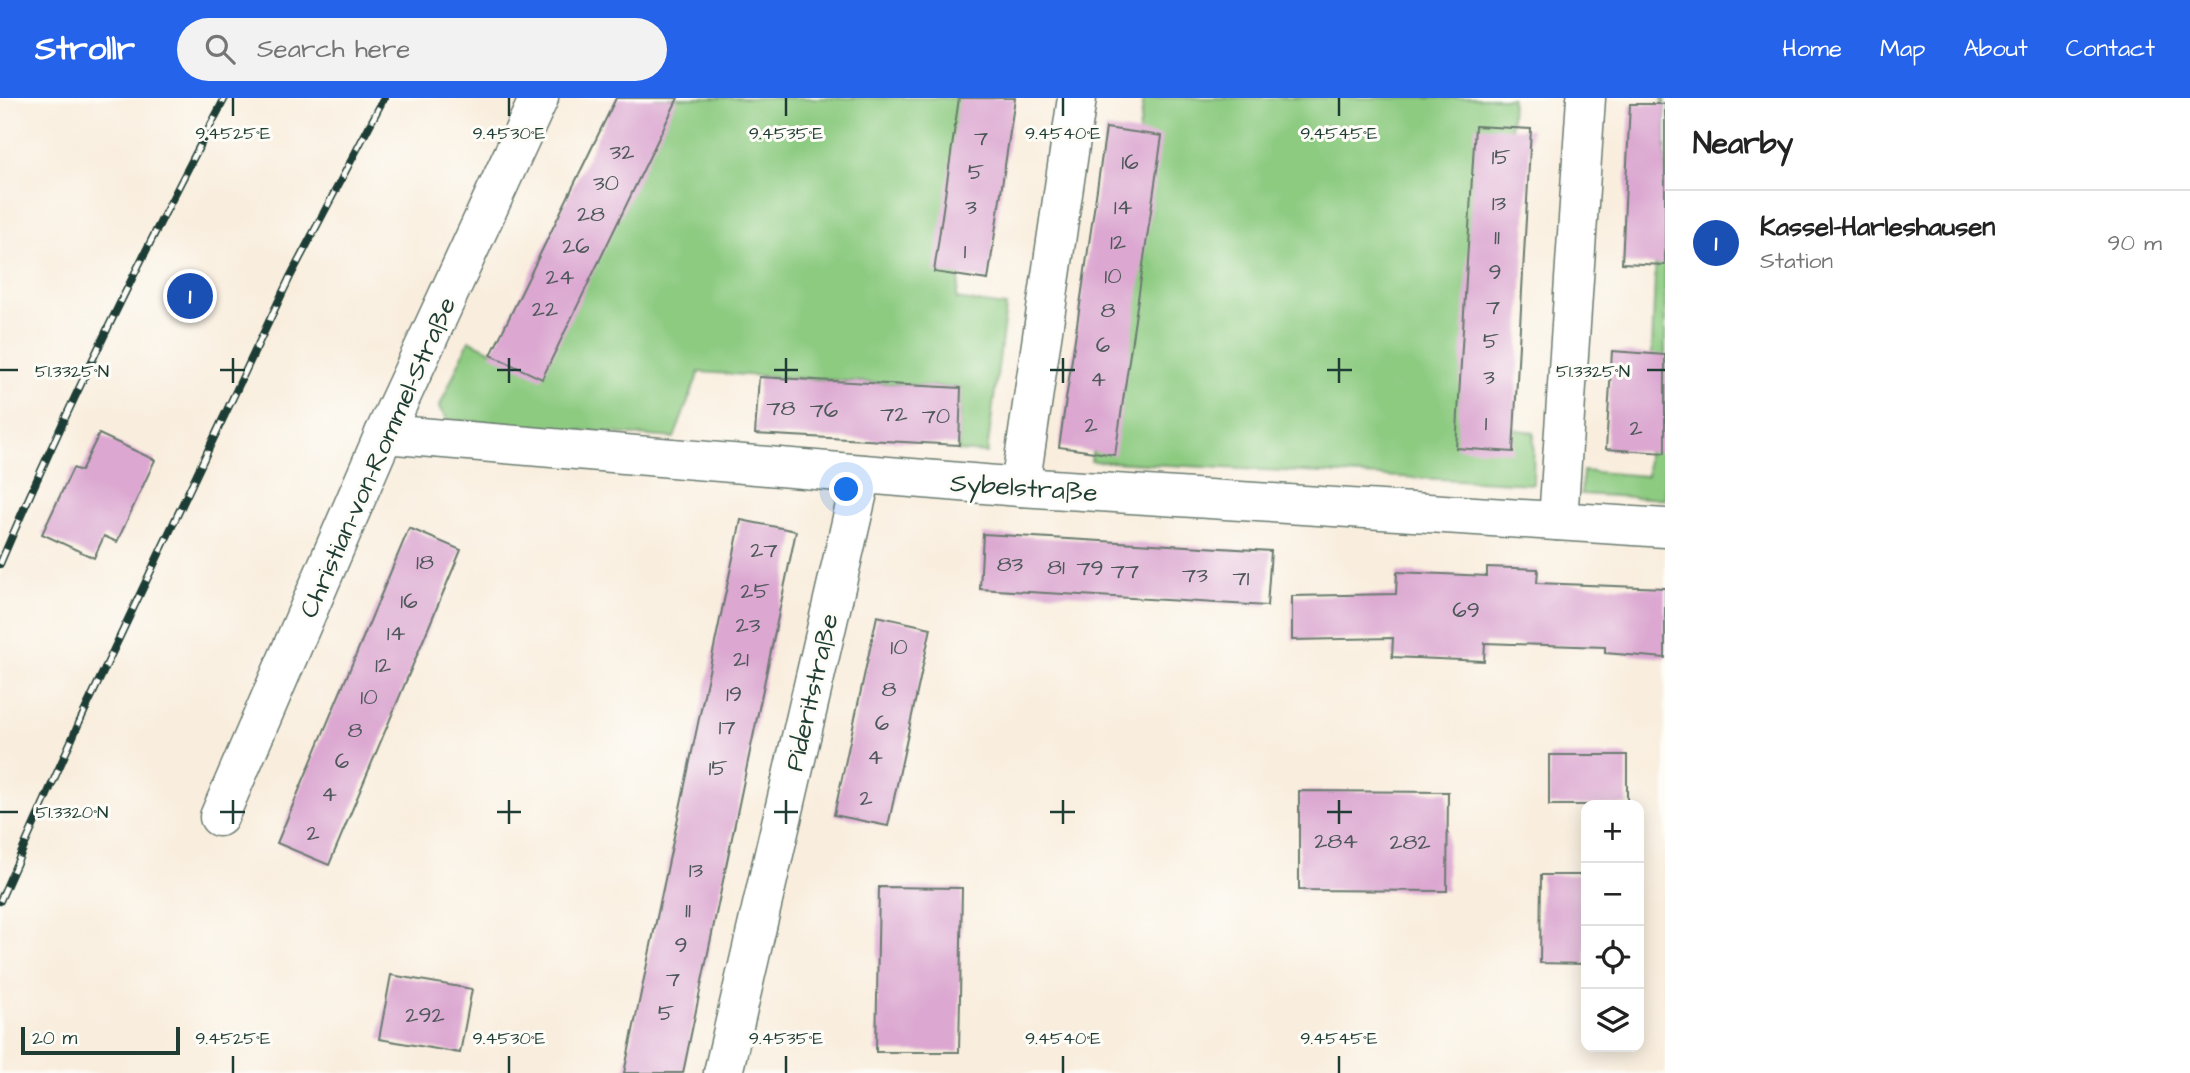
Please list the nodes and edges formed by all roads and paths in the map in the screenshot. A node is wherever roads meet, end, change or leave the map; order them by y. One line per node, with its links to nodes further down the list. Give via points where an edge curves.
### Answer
1 (539, 98): 4 (street, Christian-von-Rommel-Straße)
2 (1077, 98): 6 (street)
3 (1586, 98): 7 (street)
4 (384, 434): 5 (street, Sybelstraße); 9 (street, Christian-von-Rommel-Straße)
5 (862, 475): 6 (street, Sybelstraße); 10 (street, Pideritstraße)
6 (1020, 487): 7 (street, Sybelstraße)
7 (1558, 522): 8 (street, Sybelstraße)
8 (1665, 528)
9 (219, 817)
10 (723, 1073)

